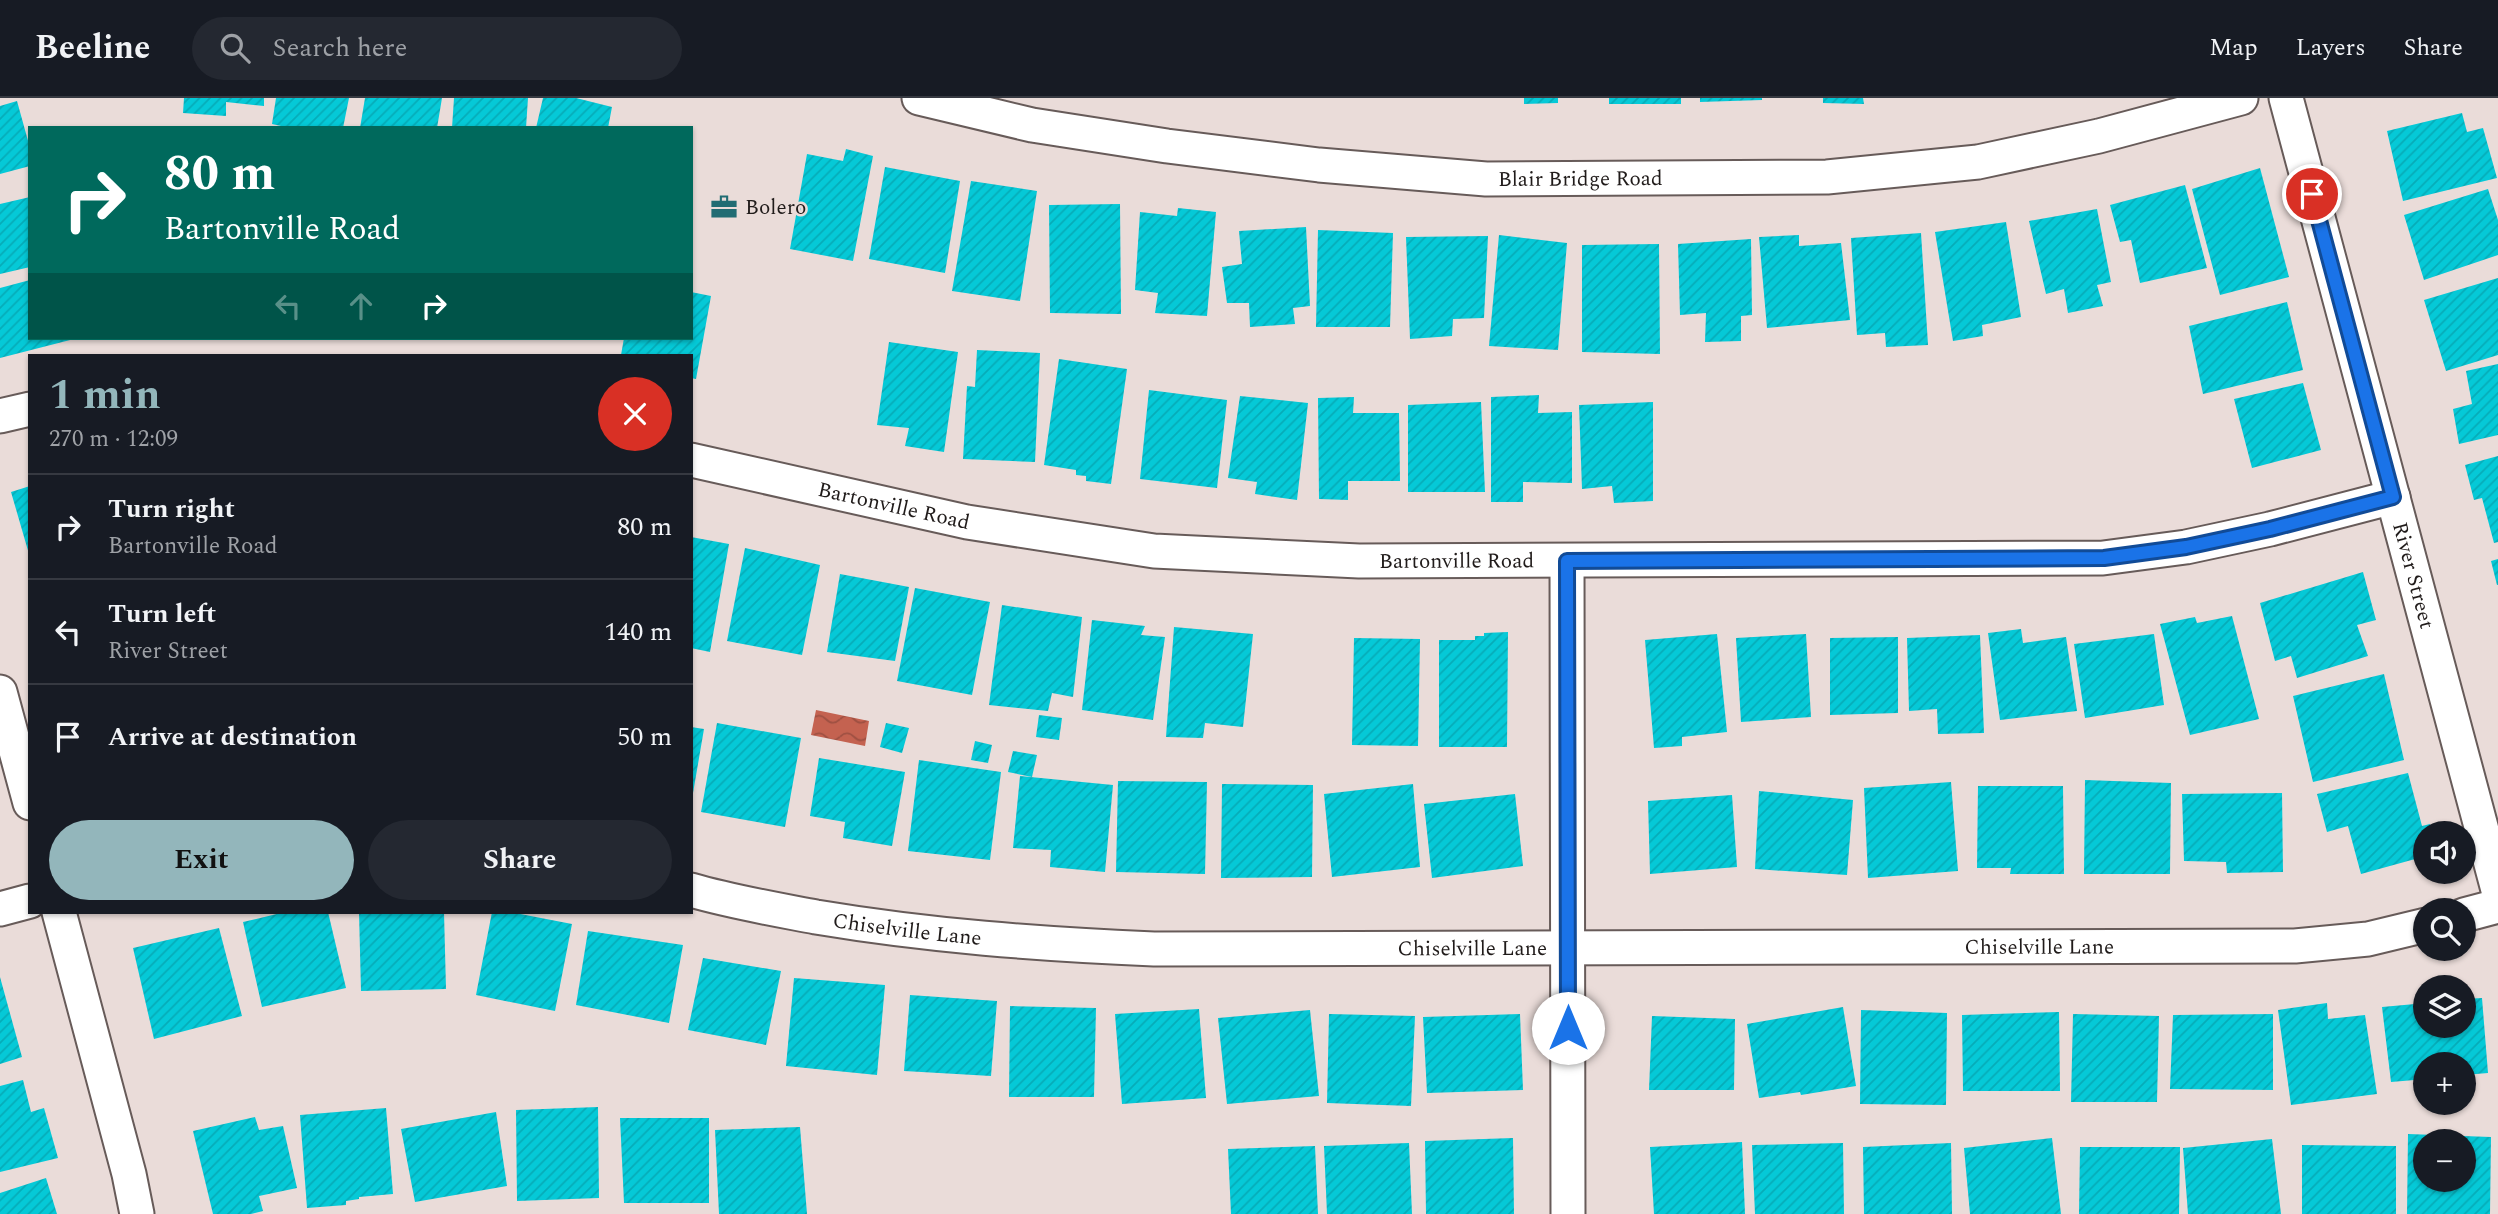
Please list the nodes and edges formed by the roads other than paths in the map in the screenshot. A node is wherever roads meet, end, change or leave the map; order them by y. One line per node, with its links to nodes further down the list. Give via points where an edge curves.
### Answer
1 (919, 98): 2 (street, Blair Bridge Road, via 1032,125 1167,146 1486,179 1827,177 1978,162)
2 (2241, 98)
3 (2286, 98): 7 (street, River Street)
4 (28, 409): 5 (street)
5 (0, 416)
6 (693, 460): 8 (street, Bartonville Road, via 967,522 1154,551 1359,561)
7 (2393, 497): 8 (street, Bartonville Road, via 2186,547 2104,558); 11 (street, River Street)
8 (1567, 561): 19 (street)
9 (0, 692): 10 (street)
10 (28, 796)
11 (2498, 890)
12 (693, 891): 19 (street, Chiselville Lane, via 882,928 1003,942 1154,950)
13 (28, 902): 15 (street)
14 (2498, 906): 16 (street)
15 (0, 909)
16 (2476, 912)
17 (60, 914): 20 (street)
18 (2413, 928): 19 (street, Chiselville Lane, via 2368,939 2295,946)
19 (1568, 948): 21 (street)
20 (136, 1214)
21 (1568, 1214)

